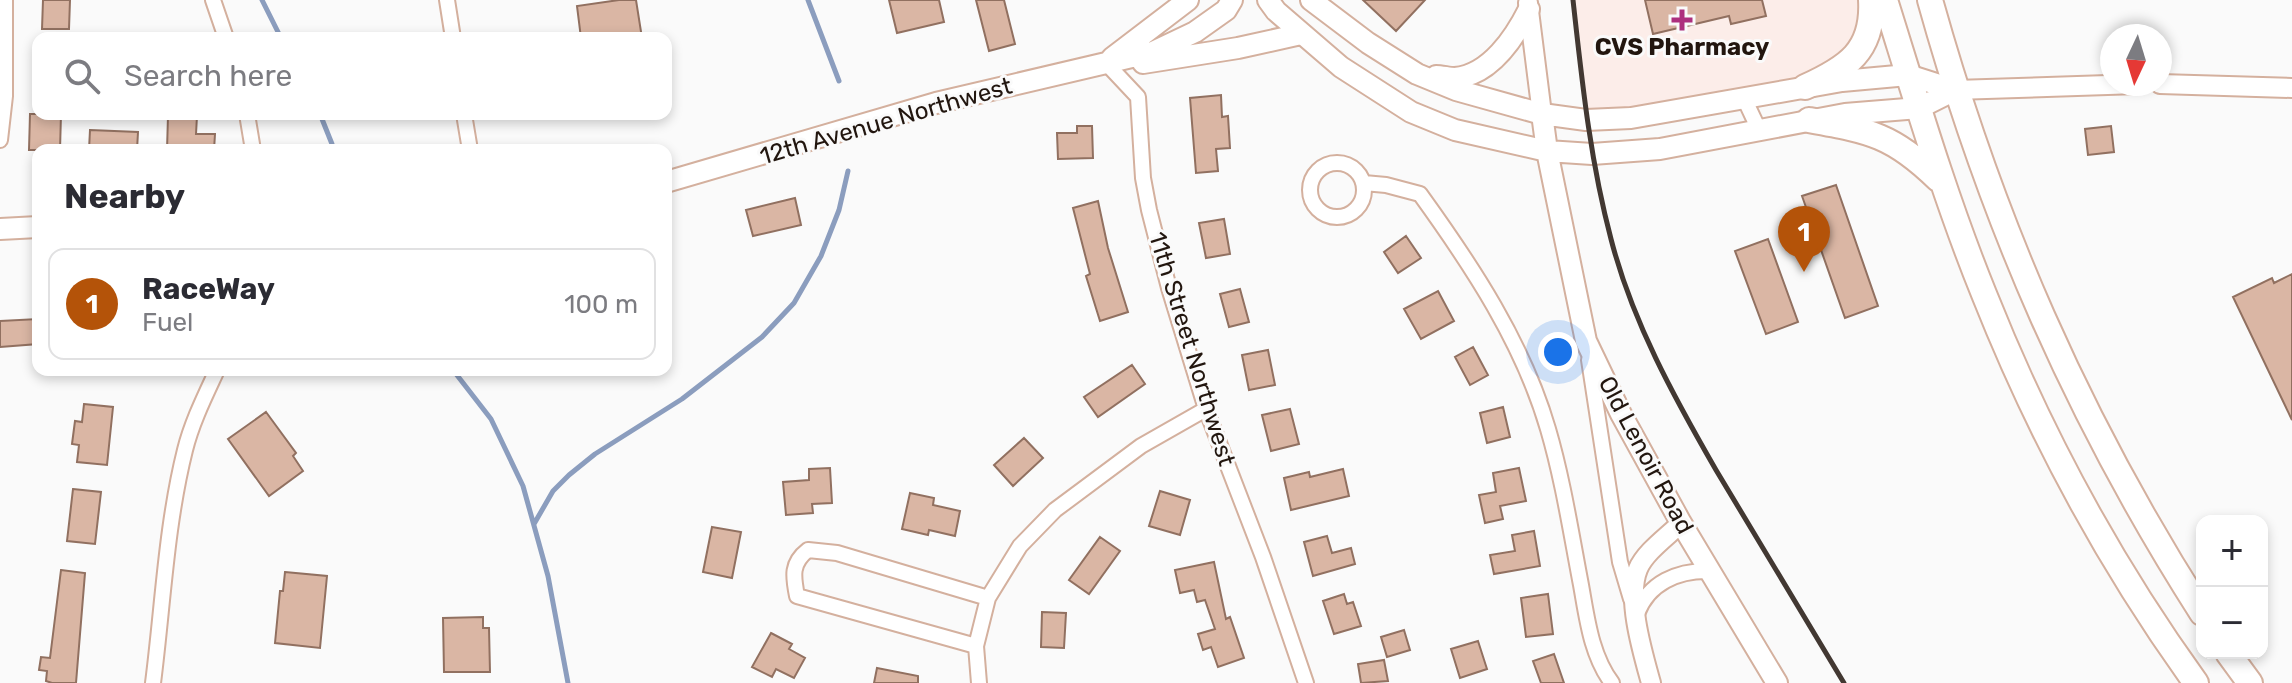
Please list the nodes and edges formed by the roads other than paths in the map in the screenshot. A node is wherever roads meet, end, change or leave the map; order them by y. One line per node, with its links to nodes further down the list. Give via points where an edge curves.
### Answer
1 (5, 0): 30 (street)
2 (213, 0): 12 (street)
3 (447, 0): 13 (street)
4 (1188, 0): 15 (main road, 12th Avenue Northwest)
5 (1232, 0): 15 (main road, 12th Avenue Northwest, via 1195,32 1153,52)
6 (1268, 0): 14 (main road)
7 (1311, 0): 16 (main road)
8 (1871, 0): 20 (highway, via 1869,33 1857,56)
9 (1885, 0): 17 (highway)
10 (1930, 0): 22 (highway)
11 (1529, 5): 16 (main road, via 1506,46 1478,70 1457,78); 25 (street)
12 (224, 32)
13 (452, 32)
14 (1301, 34): 15 (main road, 12th Avenue Northwest, via 1154,63); 33 (main road, via 1411,112 1455,130)
15 (1107, 64): 34 (main road, 12th Avenue Northwest, via 936,103); 41 (street, 11th Street Northwest, via 1138,97 1149,210)
16 (1417, 74): 25 (main road)
17 (1908, 75): 20 (main road); 22 (main road); 24 (highway)
18 (2172, 84): 21 (street)
19 (2100, 85): 22 (street)
20 (1805, 87): 23 (main road)
21 (2292, 88)
22 (1955, 90): 24 (main road); 45 (highway, via 1994,203 2070,380)
23 (1744, 98): 25 (main road, via 1631,118 1586,120); 29 (street)
24 (1919, 108): 28 (main road); 36 (highway)
25 (1542, 114): 33 (main road, Old Lenoir Road)
26 (248, 120): 31 (street)
27 (465, 120): 32 (street)
28 (1809, 120): 29 (main road); 36 (highway, via 1883,136)
29 (1759, 130): 33 (main road, via 1660,149)
30 (0, 140)
31 (252, 144)
32 (469, 144)
33 (1547, 151): 39 (main road, Old Lenoir Road)
34 (672, 180)
35 (1364, 183): 52 (street, via 1420,194 1494,307 1534,382 1559,472 1589,628)
36 (1942, 183): 55 (highway, via 2031,402 2130,582)
37 (32, 227): 38 (main road)
38 (0, 229)
39 (1586, 341): 42 (main road, Old Lenoir Road); 46 (street, via 1620,562)
40 (214, 376): 49 (street, via 185,448 176,492)
41 (1206, 409): 44 (street, via 1141,446 1055,510 1020,546); 51 (street, 11th Street Northwest)
42 (1681, 523): 43 (main road, Old Lenoir Road); 46 (street, via 1638,567)
43 (1710, 571): 46 (street, via 1680,575 1654,587 1642,599); 54 (main road, Old Lenoir Road)
44 (988, 598): 47 (street); 47 (street, via 837,553 808,550 793,569 797,596)
45 (2196, 603)
46 (1638, 623): 53 (street)
47 (976, 646): 50 (street)
48 (2232, 659): 56 (highway)
49 (153, 683)
50 (979, 683)
51 (1306, 683)
52 (1612, 683)
53 (1651, 683)
54 (1777, 683)
55 (2196, 683)
56 (2250, 683)

